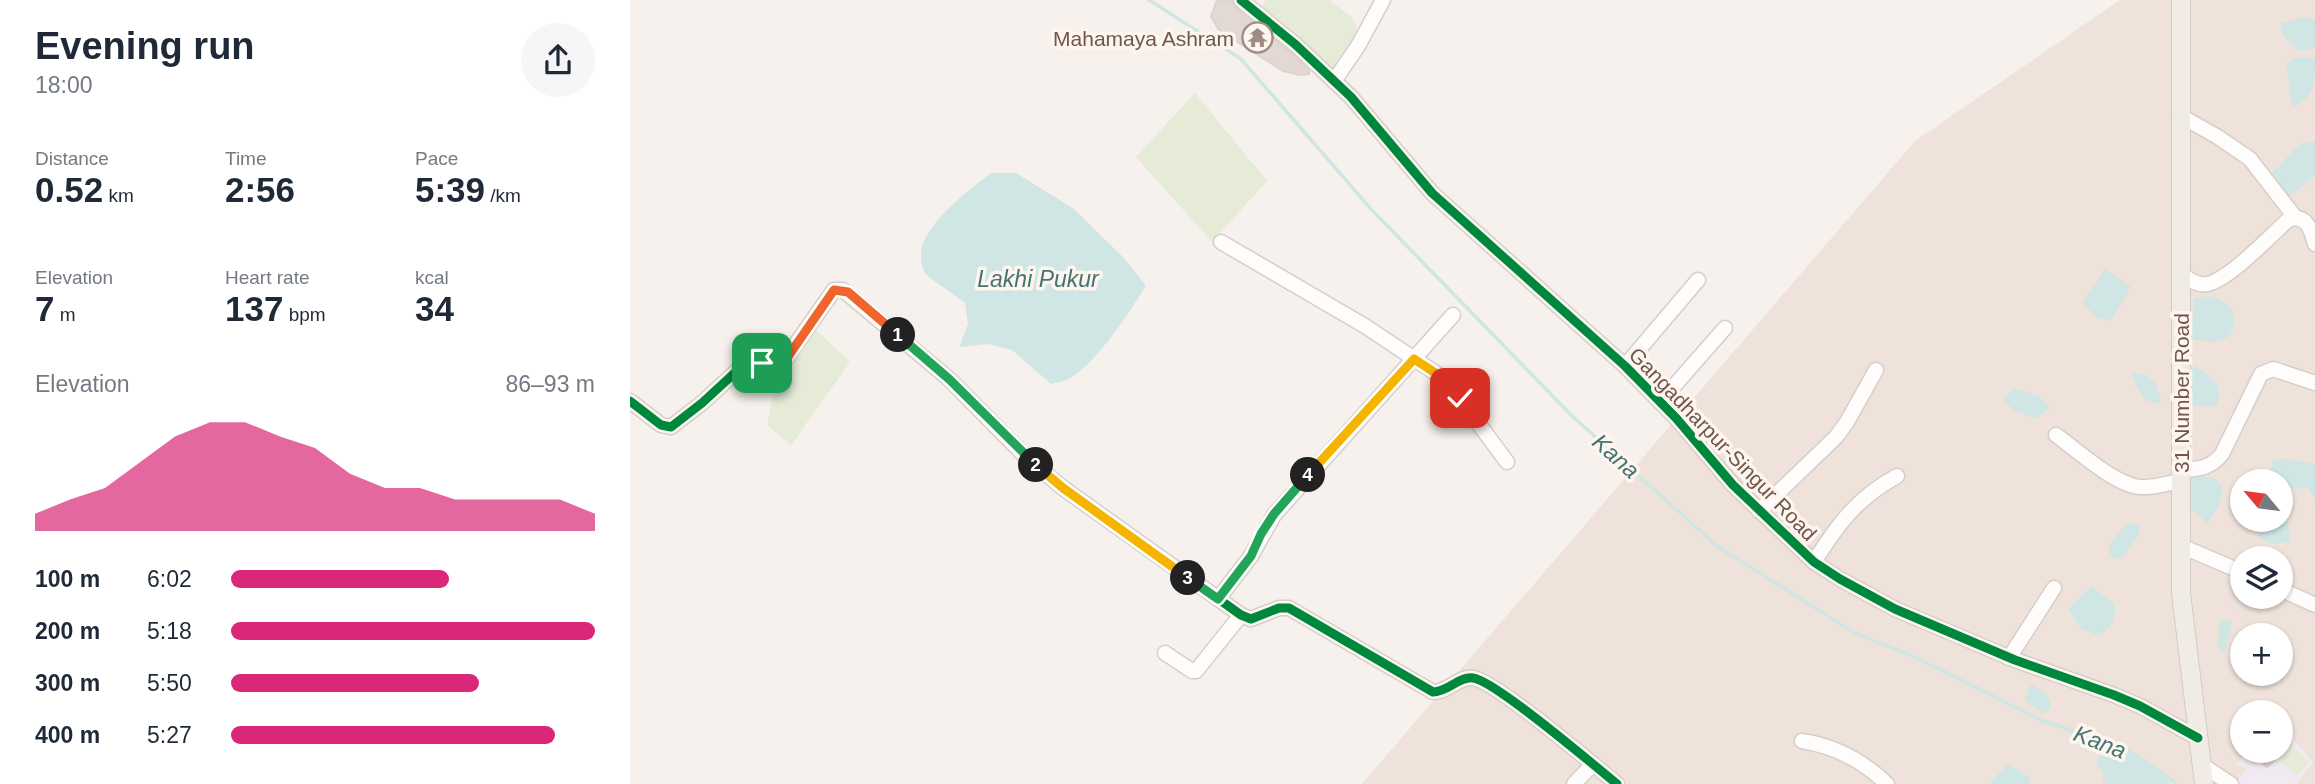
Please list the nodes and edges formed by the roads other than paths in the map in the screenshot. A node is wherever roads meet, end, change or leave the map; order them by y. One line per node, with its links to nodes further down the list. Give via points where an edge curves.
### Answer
1 (1241, 0): 4 (street, Gangadharpur-Singur Road)
2 (1383, 0): 4 (street)
3 (2181, 0): 5 (main road, 31 Number Road)
4 (1334, 81): 14 (street, Gangadharpur-Singur Road, via 1432,193)
5 (2179, 115): 6 (street, via 2250,159); 9 (main road, 31 Number Road)
6 (2295, 217): 8 (street, via 2309,226); 9 (street, via 2223,277 2202,284)
7 (1221, 242): 13 (street)
8 (2315, 244)
9 (2182, 275): 22 (main road, 31 Number Road)
10 (1698, 280): 14 (street)
11 (1453, 315): 13 (street)
12 (1726, 328): 18 (street)
13 (1414, 359): 20 (street, via 1453,388); 29 (street, via 1274,514 1251,556)
14 (1625, 366): 18 (street, Gangadharpur-Singur Road)
15 (1876, 370): 23 (street, via 1836,437)
16 (2315, 383): 22 (street, via 2273,369 2266,371 2256,382 2222,454 2204,469)
17 (630, 401): 29 (street, via 671,427 740,368 784,361 834,290 843,290 949,379 1063,488)
18 (1660, 402): 23 (street, Gangadharpur-Singur Road)
19 (2056, 435): 22 (street, via 2134,486 2147,487)
20 (1507, 462)
21 (1897, 476): 25 (street, via 1846,514)
22 (2180, 476): 24 (main road, 31 Number Road)
23 (1759, 511): 25 (street, Gangadharpur-Singur Road)
24 (2181, 546): 26 (street); 34 (main road, 31 Number Road, via 2181,593)
25 (1814, 562): 33 (street, Gangadharpur-Singur Road, via 1895,608)
26 (2230, 567)
27 (2054, 588): 33 (street)
28 (2293, 595): 30 (street)
29 (1218, 599): 31 (street)
30 (2315, 605)
31 (1241, 615): 32 (street, via 1196,671); 36 (street, via 1251,619 1289,608 1433,692 1464,679 1478,679)
32 (1165, 653)
33 (2009, 657): 34 (street, Gangadharpur-Singur Road, via 2140,706)
34 (2197, 738): 37 (main road, 31 Number Road)
35 (1802, 741): 40 (street, via 1850,756)
36 (1593, 764): 38 (street); 39 (street)
37 (2202, 765): 41 (main road, 31 Number Road); 42 (street)
38 (1574, 784)
39 (1617, 784)
40 (1887, 784)
41 (2204, 784)
42 (2231, 784)

